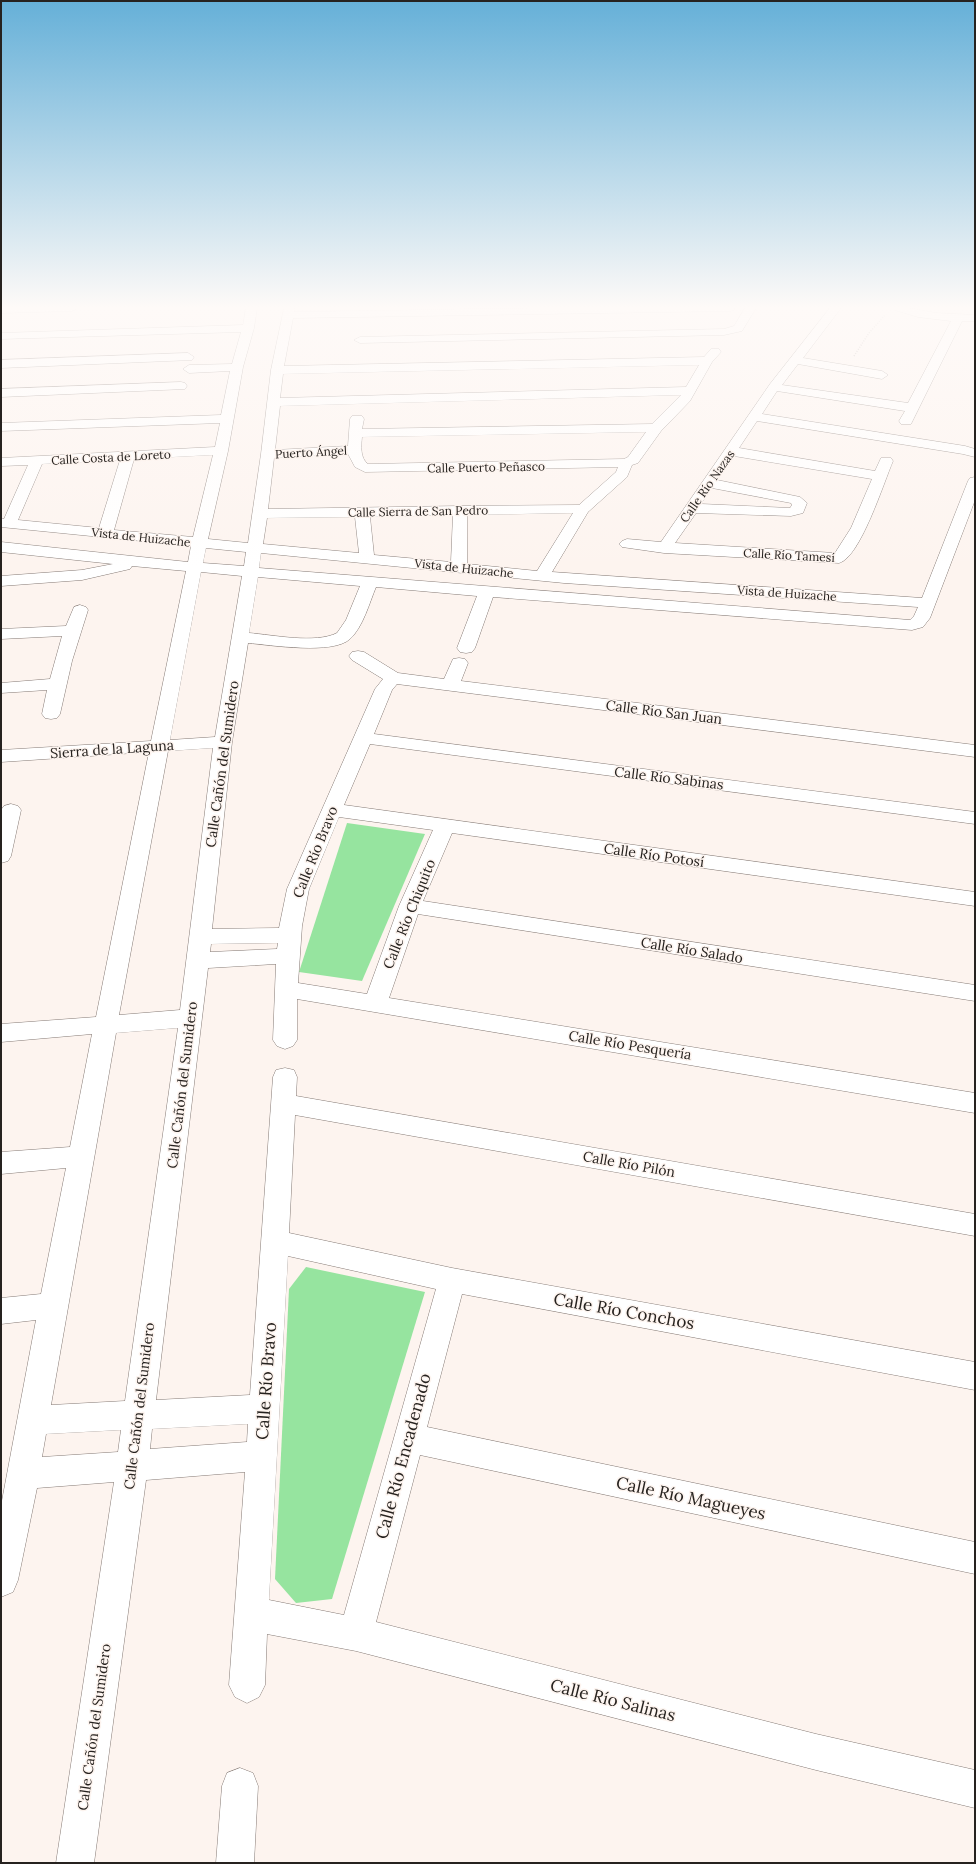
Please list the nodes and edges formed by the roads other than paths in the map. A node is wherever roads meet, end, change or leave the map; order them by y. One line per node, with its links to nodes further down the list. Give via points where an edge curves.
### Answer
1 (232, 395): 11 (street)
2 (275, 395): 8 (street, Calle Cañón del Sumidero)
3 (539, 395): 8 (street)
4 (688, 395): 15 (street)
5 (769, 395): 10 (street, Calle Río Nazas)
6 (823, 395): 9 (street)
7 (920, 395): 9 (street)
8 (274, 402): 21 (street, Calle Cañón del Sumidero)
9 (913, 408): 13 (street)
10 (754, 417): 19 (street, Calle Río Nazas); 20 (street)
11 (227, 419): 14 (street); 18 (street)
12 (357, 419): 16 (street)
13 (906, 422)
14 (1, 427)
15 (656, 428): 16 (street); 26 (street)
16 (356, 433): 17 (street)
17 (354, 450): 21 (street, Puerto Ángel); 26 (street, Calle Puerto Peñasco, via 359,464 370,469)
18 (221, 451): 22 (street, Calle Costa de Loreto); 37 (street)
19 (731, 451): 27 (street); 29 (street, Calle Río Nazas)
20 (975, 453)
21 (268, 454): 34 (street, Calle Cañón del Sumidero)
22 (128, 456): 23 (street, Calle Costa de Loreto); 36 (street)
23 (37, 460): 25 (street, Calle Costa de Loreto); 35 (street)
24 (886, 461): 27 (street)
25 (1, 462)
26 (628, 463): 32 (street, via 622,474)
27 (879, 476): 41 (street, Calle Río Tamesí, via 846,552 840,558)
28 (975, 482): 53 (street)
29 (709, 483): 30 (street, Calle Río Nazas); 30 (street, via 800,503 798,510 791,512)
30 (691, 508): 41 (street, Calle Río Nazas)
31 (460, 510): 32 (street, Calle Sierra de San Pedro); 33 (street, Calle Sierra de San Pedro); 45 (street)
32 (579, 510): 47 (street, via 582,513)
33 (362, 512): 34 (street, Calle Sierra de San Pedro); 42 (street)
34 (260, 514): 40 (street, Calle Cañón del Sumidero)
35 (5, 523): 36 (street, Vista de Huizache)
36 (105, 534): 37 (street, Vista de Huizache)
37 (200, 543): 40 (street, Vista de Huizache); 44 (street)
38 (627, 544): 41 (street)
39 (1, 547): 43 (street, Vista de Huizache)
40 (255, 547): 42 (street, Vista de Huizache); 46 (street, Calle Cañón del Sumidero)
41 (664, 548)
42 (367, 558): 45 (street, Vista de Huizache)
43 (139, 562): 44 (street, Vista de Huizache); 49 (street, via 82,575)
44 (196, 567): 46 (street, Vista de Huizache); 66 (street)
45 (459, 568): 47 (street, Vista de Huizache)
46 (251, 571): 50 (street, Vista de Huizache); 57 (street, Calle Cañón del Sumidero)
47 (542, 575): 48 (street, Vista de Huizache)
48 (564, 578): 52 (street); 53 (street, Vista de Huizache)
49 (1, 581)
50 (370, 582): 51 (street, Vista de Huizache); 57 (street, via 344,637 328,642)
51 (486, 592): 52 (street, Vista de Huizache); 61 (street)
52 (558, 598): 53 (street, Vista de Huizache, via 912,625 920,621)
53 (927, 602)
54 (80, 610): 55 (street)
55 (72, 631): 56 (street); 60 (street)
56 (1, 634)
57 (240, 636): 65 (street, Calle Cañón del Sumidero)
58 (358, 656): 59 (street, Calle Río San Juan)
59 (393, 678): 61 (street, Calle Río San Juan); 64 (street, Calle Río Bravo, via 384,689)
60 (57, 684): 62 (street); 63 (street)
61 (451, 684): 67 (street, Calle Río San Juan)
62 (1, 688)
63 (51, 714)
64 (363, 738): 70 (street, Calle Río Bravo); 71 (street, Calle Río Sabinas)
65 (223, 742): 66 (street, Sierra de la Laguna); 77 (street, Calle Cañón del Sumidero)
66 (161, 746): 68 (street, Sierra de la Laguna); 84 (street)
67 (975, 751)
68 (1, 756)
69 (12, 810): 73 (street)
70 (333, 810): 72 (street, Calle Río Potosí); 78 (street, Calle Río Bravo, via 298,889 292,910)
71 (975, 818)
72 (445, 826): 75 (street, Calle Río Potosí); 76 (street, Calle Río Chiquito)
73 (4, 835): 74 (street)
74 (1, 856)
75 (975, 899)
76 (410, 906): 81 (street, Calle Río Salado); 82 (street, Calle Río Chiquito)
77 (200, 937): 78 (street); 79 (street, Calle Cañón del Sumidero)
78 (288, 946): 79 (street); 80 (street, Calle Río Bravo)
79 (197, 961): 83 (street, Calle Cañón del Sumidero)
80 (286, 989): 82 (street, Calle Río Pesquería); 86 (street, Calle Río Bravo)
81 (975, 993)
82 (374, 1003): 88 (street, Calle Río Pesquería)
83 (191, 1018): 84 (street); 98 (street, Calle Cañón del Sumidero)
84 (106, 1024): 85 (street); 89 (street)
85 (1, 1033)
86 (284, 1040)
87 (284, 1090): 91 (street, Calle Río Pilón); 92 (street, Calle Río Bravo)
88 (975, 1103)
89 (81, 1156): 90 (street); 94 (street)
90 (1, 1163)
91 (975, 1225)
92 (274, 1242): 93 (street, Calle Río Conchos); 97 (street, Calle Río Bravo)
93 (452, 1280): 96 (street, Calle Río Conchos); 100 (street, Calle Río Encadenado)
94 (53, 1306): 95 (street); 99 (street)
95 (1, 1311)
96 (975, 1376)
97 (264, 1409): 98 (street); 101 (street, Calle Río Bravo)
98 (138, 1415): 99 (street); 102 (street, Calle Cañón del Sumidero)
99 (33, 1420): 103 (street)
100 (408, 1438): 104 (street, Calle Río Magueyes); 107 (street, Calle Río Encadenado)
101 (261, 1456): 102 (street); 106 (street, Calle Río Bravo)
102 (132, 1466): 103 (street); 111 (street, Calle Cañón del Sumidero)
103 (24, 1474): 105 (street)
104 (975, 1558)
105 (1, 1580)
106 (251, 1614): 107 (street, Calle Río Salinas); 108 (street, Calle Río Bravo)
107 (356, 1634): 110 (street, Calle Río Salinas, via 809,1750)
108 (247, 1685)
109 (240, 1786): 112 (street)
110 (975, 1789)
111 (75, 1863)
112 (235, 1863)

